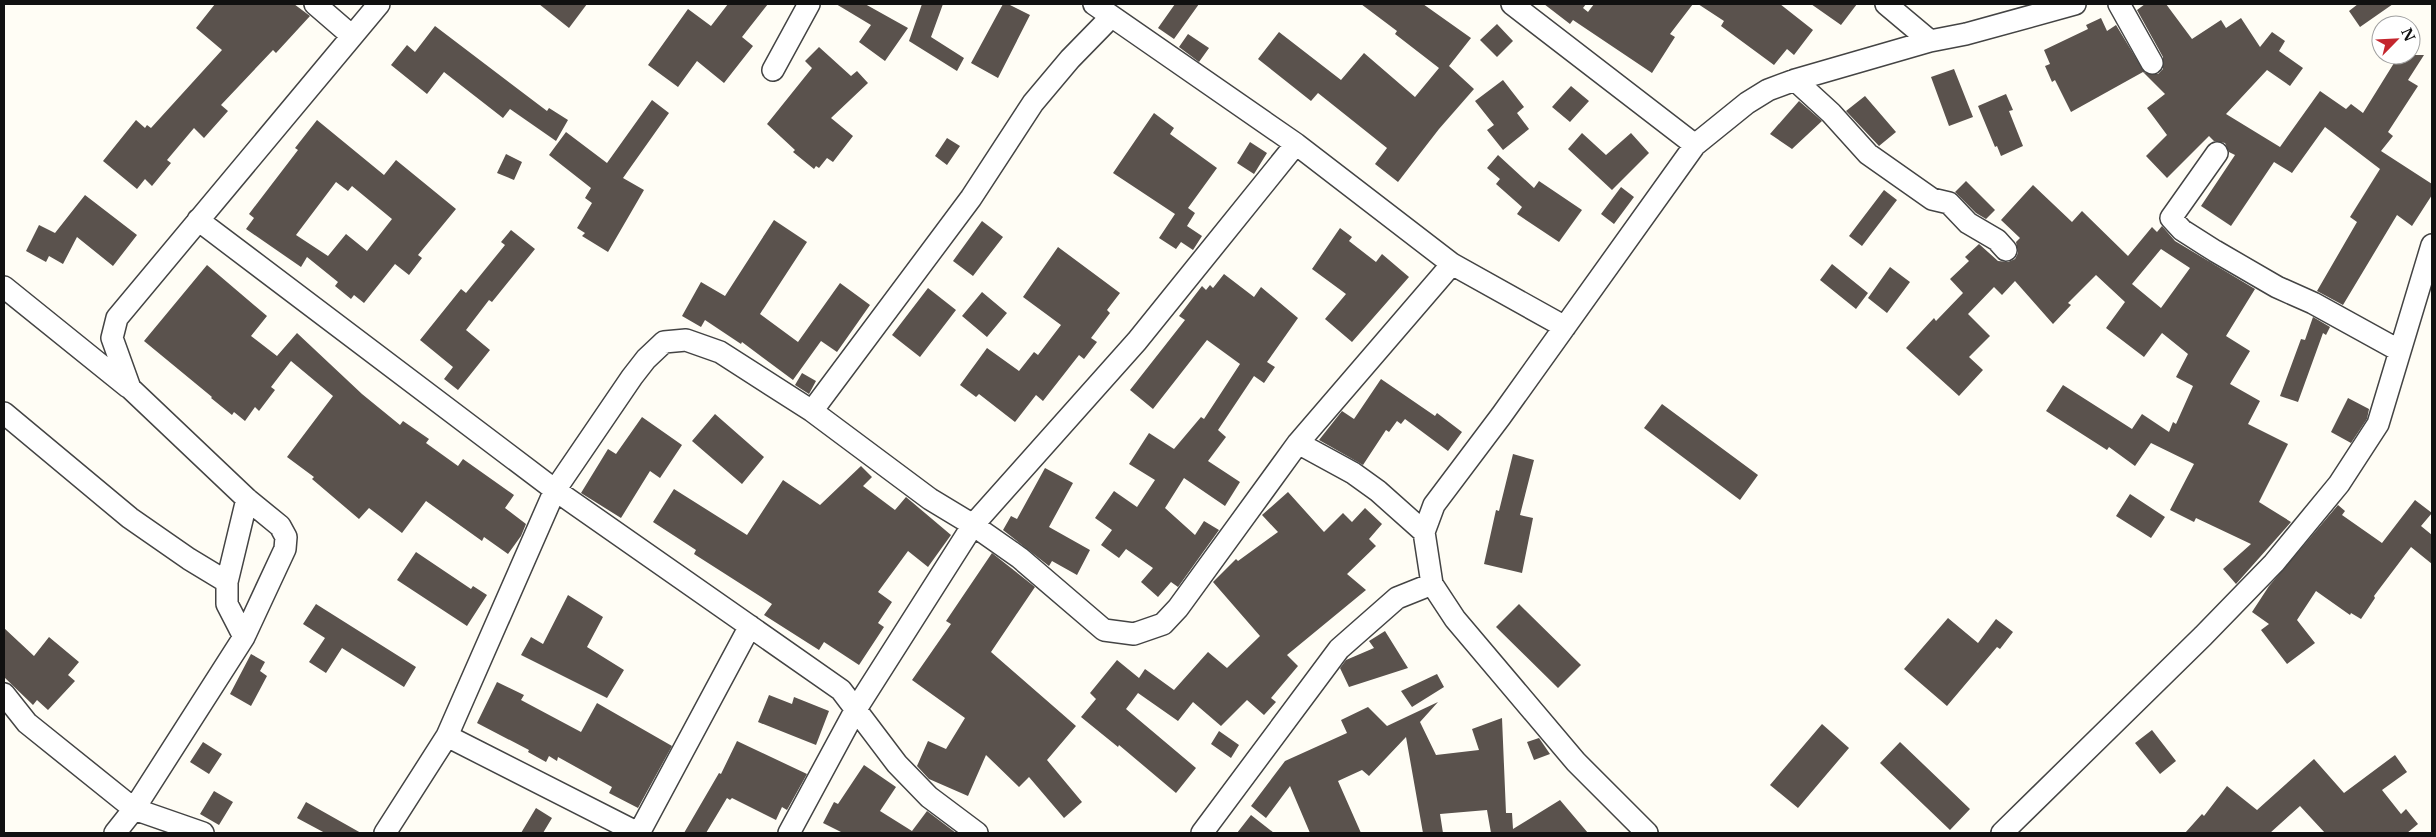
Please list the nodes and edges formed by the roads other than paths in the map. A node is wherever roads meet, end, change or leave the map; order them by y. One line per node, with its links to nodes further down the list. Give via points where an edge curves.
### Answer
1 (315, 4): 10 (street)
2 (378, 4): 10 (street)
3 (809, 4): 13 (street)
4 (1094, 4): 9 (street)
5 (1512, 4): 16 (street)
6 (1886, 4): 11 (street)
7 (2075, 4): 11 (street)
8 (2119, 4): 12 (street)
9 (1111, 17): 15 (street); 26 (street, via 1033,103 971,198)
10 (352, 36): 18 (street)
11 (1930, 41): 14 (street)
12 (2152, 63)
13 (773, 70)
14 (1795, 80): 16 (street, via 1768,90 1747,103); 20 (street, via 1868,154 1932,200 1949,203 1968,223 1997,240)
15 (1296, 144): 21 (street); 31 (street, via 1138,341)
16 (1695, 145): 23 (street)
17 (2217, 153): 24 (street, via 2171,218 2176,225 2277,287)
18 (198, 220): 25 (street, via 117,318 112,338); 29 (street)
19 (2432, 245): 24 (street)
20 (2006, 250)
21 (1452, 264): 23 (street); 28 (street)
22 (4, 286): 25 (street)
23 (1564, 327): 32 (street, via 1434,505)
24 (2400, 351): 49 (street, via 2378,424 2340,484 2274,563)
25 (130, 388): 30 (street)
26 (812, 411): 29 (street, via 720,352 686,340 664,342 632,377); 31 (street, via 930,498)
27 (4, 413): 33 (street, via 130,518)
28 (1298, 443): 31 (street, via 1178,608 1163,624 1134,634 1104,630 1020,558); 32 (street, via 1353,473)
29 (555, 490): 35 (street); 39 (street)
30 (246, 499): 33 (street); 36 (street, via 280,526 286,537 286,549)
31 (974, 525): 38 (street)
32 (1424, 532): 34 (street)
33 (227, 582): 36 (street, via 227,604)
34 (1432, 584): 47 (street, via 1397,598 1339,649); 48 (street, via 1456,619 1576,762)
35 (750, 626): 38 (street, via 840,690); 44 (street)
36 (244, 637): 40 (street)
37 (4, 694): 40 (street, via 27,724)
38 (856, 709): 45 (street); 46 (street, via 897,764 929,797)
39 (447, 736): 43 (street); 44 (street)
40 (134, 809): 41 (street); 42 (street)
41 (114, 833)
42 (203, 833)
43 (385, 833)
44 (639, 833)
45 (789, 833)
46 (977, 833)
47 (1202, 833)
48 (1647, 833)
49 (2002, 833)

